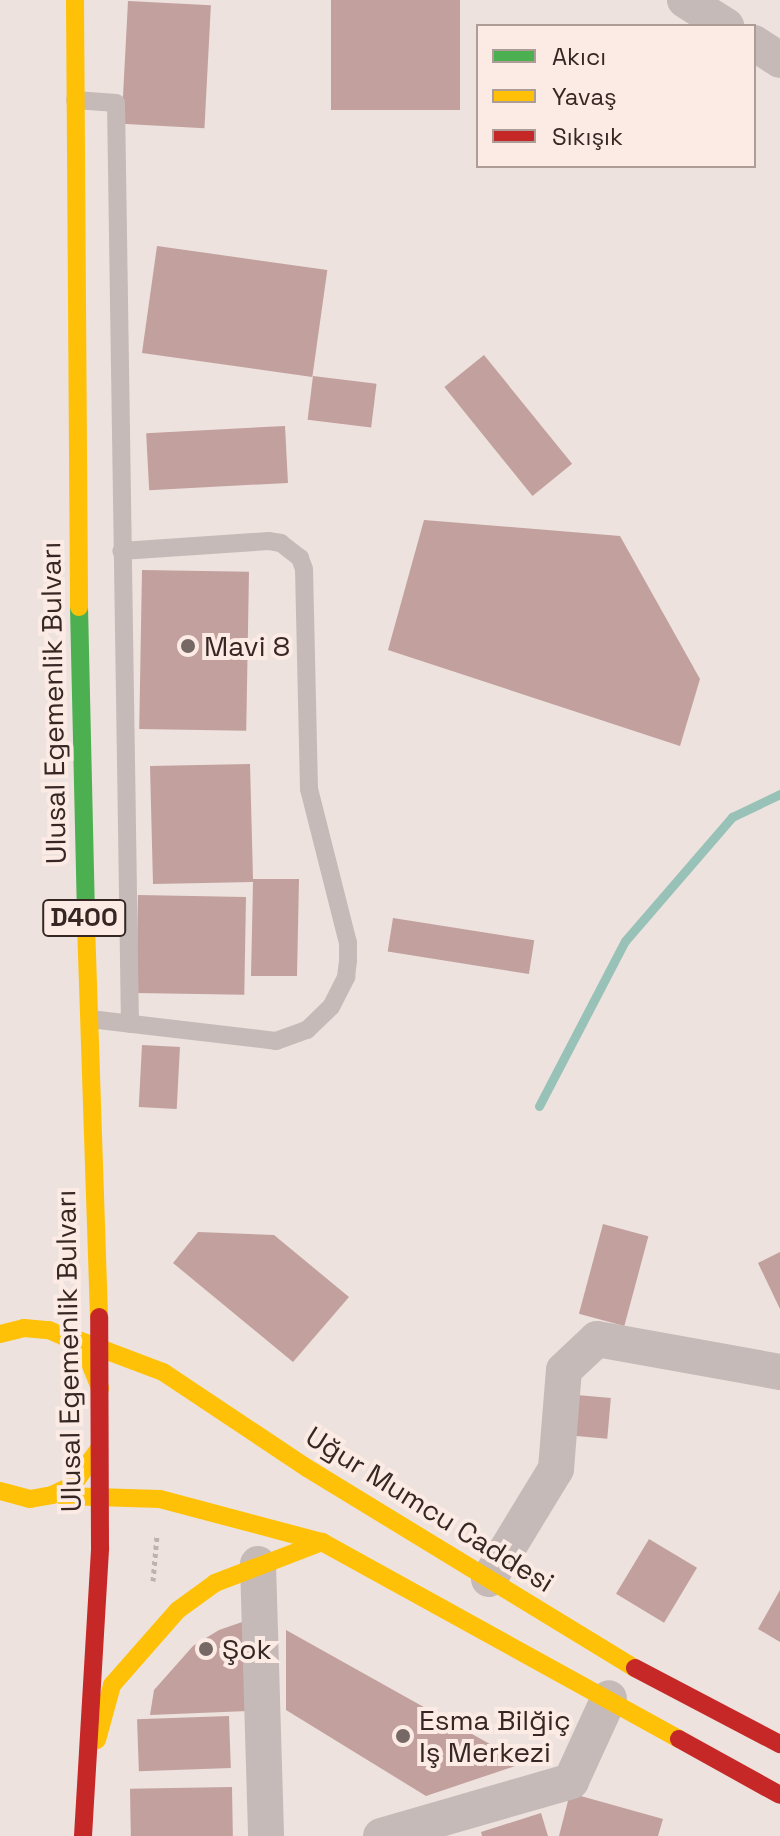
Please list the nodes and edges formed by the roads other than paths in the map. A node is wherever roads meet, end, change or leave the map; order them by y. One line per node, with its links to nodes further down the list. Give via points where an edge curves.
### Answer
1 (75, 0): 6 (main road, Ulusal Egemenlik Bulvarı / D400)
2 (685, 0): 3 (street)
3 (723, 24)
4 (756, 44): 5 (street)
5 (780, 58)
6 (74, 100): 7 (lane, via 116,103); 8 (main road, Ulusal Egemenlik Bulvarı / D400)
7 (121, 551): 8 (lane); 10 (lane, via 269,541 281,543 300,558 309,789 348,943 346,977 331,1007 292,1037 276,1041)
8 (102, 753): 9 (main road, Ulusal Egemenlik Bulvarı / D400); 10 (lane)
9 (87, 1019): 10 (lane); 15 (main road, Ulusal Egemenlik Bulvarı / D400)
10 (130, 1024)
11 (0, 1324): 12 (main road)
12 (24, 1328): 13 (main road); 14 (main road)
13 (49, 1330): 15 (main road, Uğur Mumcu Caddesi); 17 (main road, via 71,1340 87,1356)
14 (0, 1334)
15 (100, 1347): 17 (main road, Ulusal Egemenlik Bulvarı / D400); 24 (main road, Uğur Mumcu Caddesi, via 163,1372)
16 (780, 1372): 24 (street, via 597,1339 564,1370 556,1469)
17 (102, 1399): 18 (main road, Ulusal Egemenlik Bulvarı / D400)
18 (99, 1449): 20 (main road, via 73,1485); 21 (main road, Ulusal Egemenlik Bulvarı / D400)
19 (0, 1491): 20 (main road, via 30,1499)
20 (52, 1495): 21 (main road)
21 (99, 1497): 22 (main road, via 160,1499); 28 (main road, Ulusal Egemenlik Bulvarı / D400)
22 (322, 1542): 23 (main road); 25 (main road)
23 (258, 1564): 28 (main road, via 215,1583 178,1610 112,1685 101,1716); 29 (street)
24 (489, 1579): 26 (main road, Uğur Mumcu Caddesi, via 670,1689)
25 (609, 1698): 27 (main road); 30 (street, via 571,1781)
26 (780, 1744)
27 (780, 1795)
28 (83, 1826)
29 (266, 1836)
30 (381, 1836)

